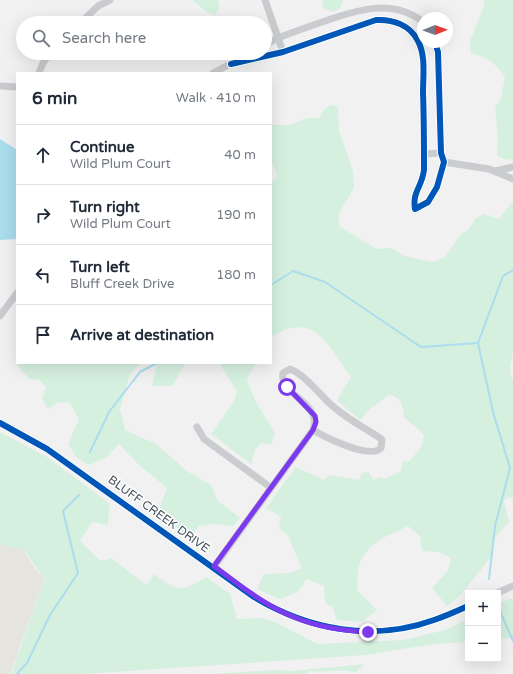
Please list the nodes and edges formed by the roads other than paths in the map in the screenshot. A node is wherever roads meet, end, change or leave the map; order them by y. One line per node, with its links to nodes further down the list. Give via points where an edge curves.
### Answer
1 (110, 0): 3 (street, via 98,6)
2 (265, 0): 4 (street)
3 (87, 16)
4 (270, 16)
5 (417, 17): 7 (street, via 398,7 373,5)
6 (272, 20): 7 (street)
7 (278, 38): 8 (street); 10 (street)
8 (272, 41)
9 (437, 48): 20 (street)
10 (283, 52): 11 (street); 21 (street, via 376,20 400,23 412,31 418,40 422,57)
11 (272, 55)
12 (45, 60): 16 (street)
13 (238, 60): 15 (street)
14 (248, 60): 15 (street)
15 (231, 64): 17 (street)
16 (39, 72)
17 (215, 72)
18 (0, 86): 19 (street)
19 (16, 87)
20 (441, 153): 21 (street); 22 (street)
21 (424, 154): 22 (street, via 423,179 414,199 415,209 428,202 437,187)
22 (444, 162): 24 (street)
23 (513, 167): 24 (street)
24 (495, 171): 25 (street)
25 (513, 179)
26 (16, 294): 27 (street)
27 (0, 316)
28 (0, 423): 32 (street, BLUFF CREEK DRIVE, via 47,448 144,519)
29 (197, 427): 31 (street, via 204,439)
30 (313, 430): 30 (street, via 342,444 370,451 379,450 382,444 380,438 334,407 298,373 286,370 282,377 284,381 315,416); 31 (street)
31 (270, 487): 32 (street)
32 (214, 566): 35 (street, BLUFF CREEK DRIVE, via 273,609 296,619 346,631 389,631 411,627)
33 (513, 586): 34 (street)
34 (501, 591)
35 (465, 607)

